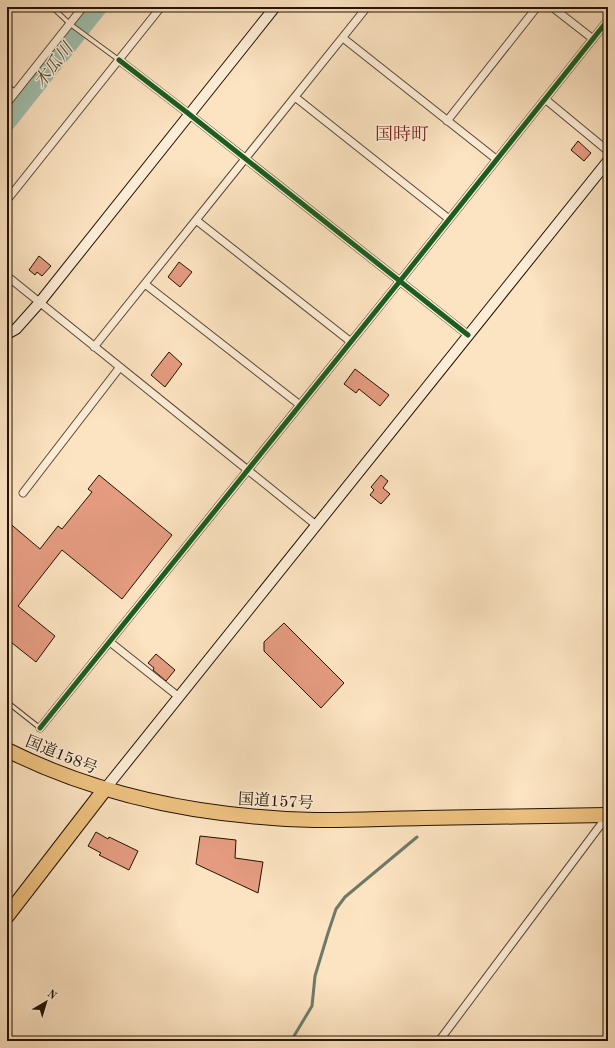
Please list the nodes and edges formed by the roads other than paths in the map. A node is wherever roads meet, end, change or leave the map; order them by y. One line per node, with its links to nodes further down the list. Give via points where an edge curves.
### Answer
1 (52, 7): 9 (lane)
2 (83, 7): 9 (street)
3 (161, 7): 12 (street)
4 (275, 7): 18 (street)
5 (366, 7): 10 (street)
6 (537, 7): 19 (street)
7 (552, 7): 11 (street)
8 (608, 20): 11 (street)
9 (72, 26): 12 (lane); 14 (street)
10 (342, 38): 15 (street); 19 (street)
11 (592, 39): 16 (street)
12 (119, 60): 18 (street); 24 (street)
13 (7, 87): 14 (street)
14 (14, 94): 17 (street)
15 (295, 97): 21 (street); 25 (street)
16 (545, 99): 20 (street); 22 (street)
17 (7, 103)
18 (189, 114): 21 (street); 30 (street)
19 (447, 121): 22 (street)
20 (608, 151)
21 (246, 158): 26 (street); 28 (street)
22 (496, 159): 25 (street)
23 (608, 161): 32 (street)
24 (7, 200)
25 (449, 219): 28 (street)
26 (196, 220): 29 (street); 33 (street)
27 (7, 276): 30 (street)
28 (400, 282): 32 (street); 33 (street)
29 (145, 284): 34 (street); 36 (street)
30 (40, 302): 31 (street, via 16,329); 34 (street)
31 (7, 334)
32 (468, 335): 39 (street)
33 (351, 342): 36 (street)
34 (94, 347): 35 (street)
35 (120, 367): 37 (street); 38 (street)
36 (300, 405): 37 (street)
37 (248, 470): 39 (street); 40 (street)
38 (23, 493)
39 (316, 525): 41 (street)
40 (110, 642): 41 (street); 43 (street)
41 (179, 697): 45 (street)
42 (7, 702): 43 (lane)
43 (40, 728)
44 (9, 751): 45 (highway, 国道158号, via 36,764)
45 (105, 789): 46 (highway, 国道157号, via 227,814 274,818 330,820); 47 (highway)
46 (608, 815): 48 (street)
47 (7, 916)
48 (439, 1041)

